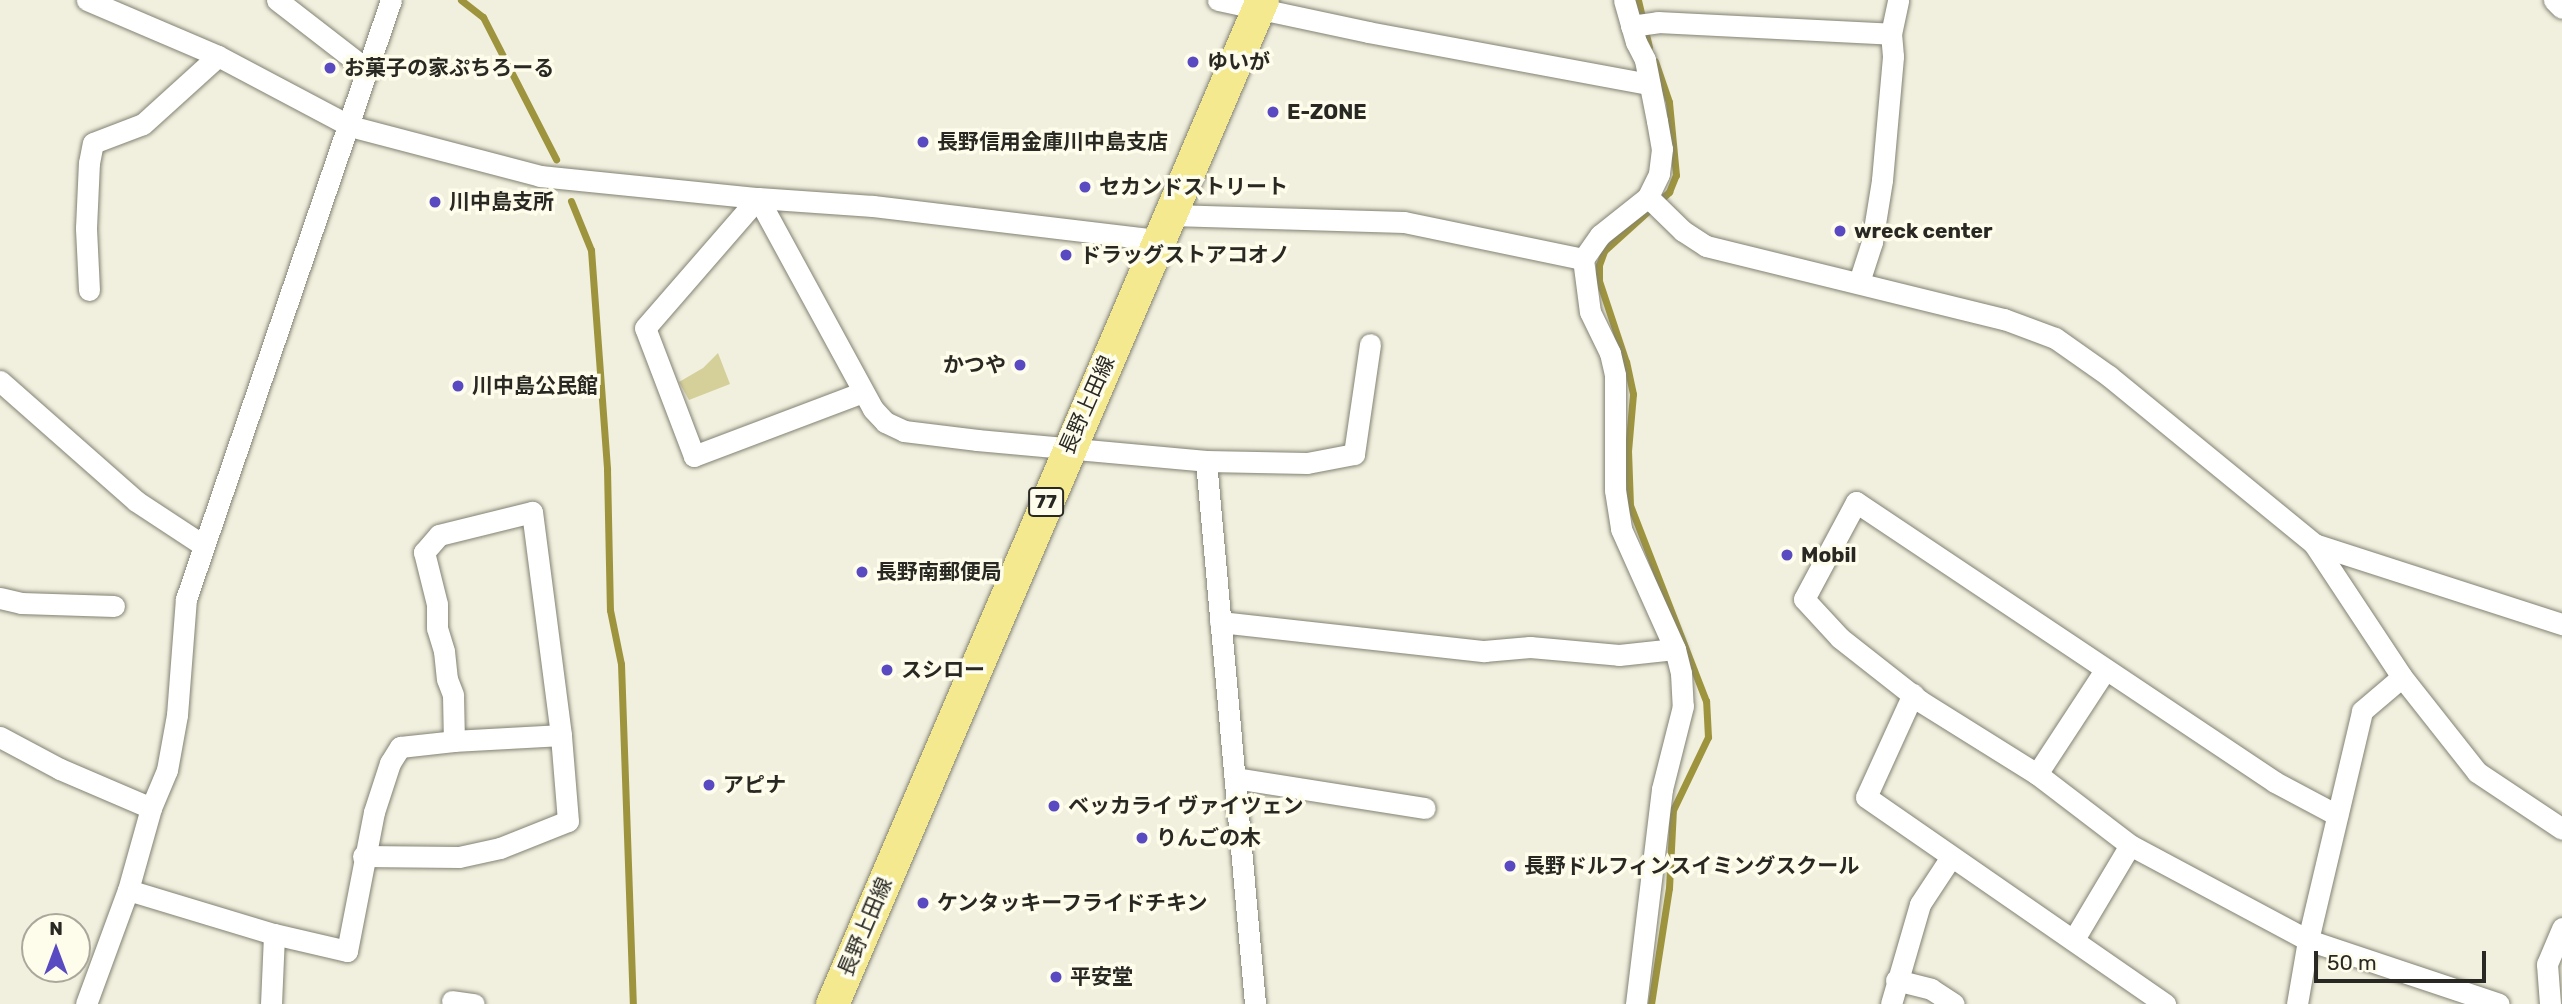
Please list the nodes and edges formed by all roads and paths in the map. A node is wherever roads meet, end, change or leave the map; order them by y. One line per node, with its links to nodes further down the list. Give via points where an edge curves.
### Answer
1 (87, 0): 12 (street)
2 (277, 0): 13 (street)
3 (391, 0): 13 (street)
4 (1218, 0): 8 (street)
5 (1624, 0): 10 (street)
6 (1898, 0): 11 (street)
7 (2554, 0): 9 (street)
8 (1260, 4): 14 (street); 18 (main road, 長野上田線 / 77)
9 (2562, 8)
10 (1639, 25): 11 (street); 14 (street)
11 (1891, 34): 20 (street, via 1882,180 1872,243)
12 (218, 56): 15 (street); 21 (street, via 143,124 93,143 87,216)
13 (369, 71): 15 (street)
14 (1649, 84): 17 (street, via 1662,149)
15 (350, 126): 16 (street, via 558,180); 28 (street)
16 (758, 198): 18 (street); 24 (street); 24 (street, via 645,328 694,456)
17 (1656, 205): 19 (street, via 1600,235); 20 (street, via 1706,246)
18 (1165, 228): 19 (street, via 1404,222); 25 (main road, 長野上田線 / 77)
19 (1583, 259): 33 (street, via 1590,312 1611,353 1615,375 1615,490 1621,530)
20 (1859, 282): 27 (street, via 2004,319 2055,338 2109,376)
21 (89, 290)
22 (1370, 344): 26 (street, via 1354,454 1307,463)
23 (0, 382): 28 (street, via 135,501)
24 (863, 393): 25 (street, via 885,422 904,431)
25 (1068, 448): 26 (street); 59 (main road, 長野上田線 / 77)
26 (1206, 461): 31 (street)
27 (2314, 544): 32 (street); 35 (street)
28 (203, 545): 42 (street, via 186,598 177,715 167,770)
29 (0, 598): 30 (street, via 21,603)
30 (114, 606)
31 (1220, 622): 33 (street, via 1484,651 1530,647 1619,655); 41 (street)
32 (2562, 624)
33 (1675, 649): 61 (street, via 1683,706 1662,789)
34 (2105, 670): 36 (street, via 1856,502 1804,599 1840,638); 40 (street); 44 (street, via 2275,782)
35 (2402, 677): 44 (street, via 2362,711); 45 (street, via 2477,772)
36 (1913, 694): 40 (street); 48 (street, via 1866,797)
37 (561, 735): 39 (street); 39 (street, via 532,512 439,535 424,552 453,695); 47 (street, via 568,821 500,848 459,857)
38 (0, 737): 42 (street)
39 (454, 741): 47 (street, via 400,747 390,763)
40 (2038, 774): 46 (street)
41 (1235, 778): 43 (street); 60 (street)
42 (151, 808): 49 (street)
43 (1425, 808)
44 (2337, 815): 53 (street)
45 (2562, 829)
46 (2130, 845): 52 (street); 53 (street)
47 (363, 856): 51 (street, via 347,951)
48 (1951, 857): 52 (street); 54 (street, via 1920,904)
49 (128, 890): 51 (street); 56 (street)
50 (2562, 928): 67 (street, via 2547,964)
51 (274, 934): 57 (street)
52 (2074, 939): 64 (street)
53 (2308, 940): 65 (street); 66 (street)
54 (1896, 980): 62 (street); 63 (street, via 1931,989)
55 (452, 1001): 58 (street)
56 (86, 1004)
57 (271, 1004)
58 (474, 1004)
59 (832, 1004)
60 (1255, 1004)
61 (1636, 1004)
62 (1891, 1004)
63 (1954, 1004)
64 (2165, 1004)
65 (2297, 1004)
66 (2499, 1004)
67 (2550, 1004)

